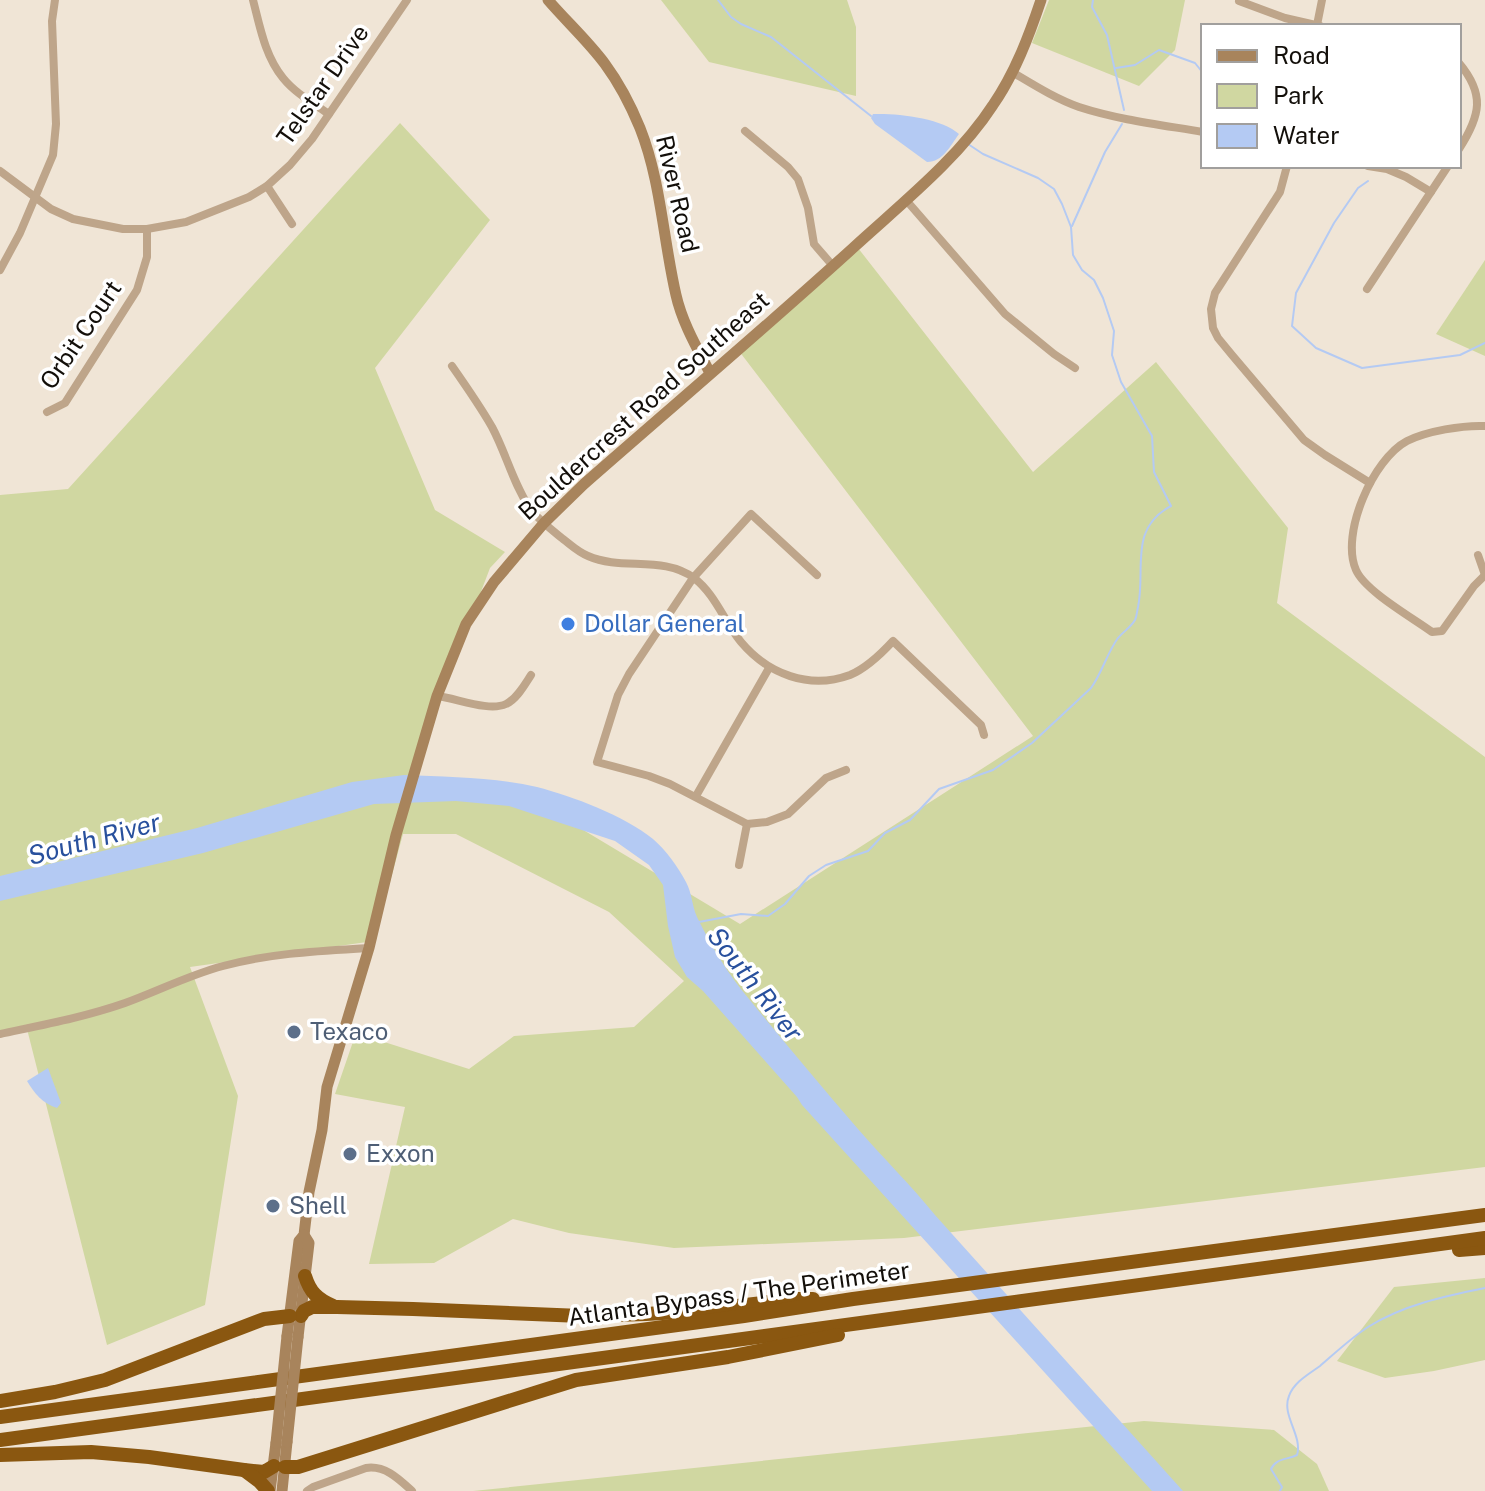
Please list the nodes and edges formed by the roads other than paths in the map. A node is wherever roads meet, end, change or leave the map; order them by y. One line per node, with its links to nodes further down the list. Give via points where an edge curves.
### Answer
1 (55, 0): 24 (street, via 53,155)
2 (253, 0): 14 (street, via 272,62 284,80)
3 (407, 0): 14 (street, Telstar Drive)
4 (548, 0): 33 (street, River Road, via 605,64 640,128 660,199 676,297)
5 (1041, 0): 11 (street, Bouldercrest Road Southeast)
6 (1322, 0): 9 (street)
7 (1239, 1): 8 (street)
8 (1310, 24)
9 (1318, 24)
10 (1461, 65): 13 (street)
11 (1012, 72): 16 (street, via 1082,108); 25 (street, Bouldercrest Road Southeast, via 966,140)
12 (1485, 76): 13 (street)
13 (1476, 80): 17 (street, via 1479,113)
14 (329, 114): 22 (street, Telstar Drive)
15 (745, 131): 28 (street, via 798,179 814,244)
16 (1201, 132)
17 (1461, 146)
18 (1286, 168): 36 (street, via 1280,192 1215,293 1213,328 1304,440)
19 (1381, 168): 23 (street)
20 (1447, 168): 23 (street)
21 (0, 171): 24 (street, Telstar Drive)
22 (267, 186): 26 (street); 27 (street, Telstar Drive, via 186,222)
23 (1431, 192): 30 (street)
24 (35, 198): 27 (street, Telstar Drive, via 73,219); 29 (street)
25 (906, 200): 28 (street, Bouldercrest Road Southeast); 32 (street, via 1005,314)
26 (292, 224)
27 (147, 229): 34 (street, Orbit Court, via 147,257 137,290 65,403)
28 (833, 266): 33 (street, Bouldercrest Road Southeast)
29 (0, 270)
30 (1367, 289)
31 (452, 366): 37 (street, via 492,428 531,509)
32 (1075, 368)
33 (710, 373): 37 (street, Bouldercrest Road Southeast)
34 (47, 412)
35 (1485, 426): 36 (street, via 1465,425 1405,442)
36 (1370, 483): 40 (street, via 1350,547 1357,572 1375,591 1438,636)
37 (544, 523): 41 (street, via 591,558 679,569); 44 (street, Bouldercrest Road Southeast, via 466,624)
38 (1478, 555): 40 (street)
39 (817, 575): 41 (street, via 751,514)
40 (1485, 575)
41 (693, 578): 42 (street, via 738,638); 47 (street, via 618,695 597,762)
42 (769, 668): 45 (street, via 800,678 835,679 865,667 893,641 981,725); 47 (street)
43 (531, 675): 44 (street, via 506,704 488,706)
44 (437, 696): 50 (street, Bouldercrest Road Southeast)
45 (984, 735)
46 (846, 770): 48 (street, via 826,778 788,814)
47 (696, 796): 48 (street)
48 (747, 824): 49 (street)
49 (739, 865)
50 (369, 948): 51 (street, via 280,954 226,965 125,1003); 53 (street, Bouldercrest Road Southeast, via 327,1087)
51 (0, 1034)
52 (1482, 1215): 58 (highway, Atlanta Bypass / The Perimeter)
53 (304, 1235): 57 (street, Bouldercrest Road Southeast, via 309,1243); 61 (street, Bouldercrest Road Southeast, via 299,1241)
54 (1485, 1238): 56 (highway, Atlanta Bypass / The Perimeter)
55 (1485, 1248): 56 (highway)
56 (1367, 1254): 60 (highway, Atlanta Bypass / The Perimeter)
57 (305, 1276): 59 (highway, via 310,1291); 61 (street, Bouldercrest Road Southeast)
58 (853, 1299): 59 (highway, via 581,1316); 63 (highway, Atlanta Bypass / The Perimeter)
59 (337, 1307): 61 (highway, via 312,1307)
60 (968, 1309): 64 (highway, Atlanta Bypass / The Perimeter); 66 (highway, via 728,1357 576,1380 298,1467)
61 (295, 1316): 62 (highway, via 264,1319 105,1380); 66 (street, Bouldercrest Road Southeast, bridge)
62 (0, 1401)
63 (0, 1417)
64 (0, 1440)
65 (0, 1455): 67 (highway, via 118,1453)
66 (280, 1467): 67 (highway); 68 (street, Bouldercrest Road Southeast); 69 (street, Bouldercrest Road Southeast)
67 (244, 1470): 68 (highway)
68 (269, 1491)
69 (282, 1491)
70 (307, 1491): 71 (street, via 375,1467)
71 (412, 1491)

